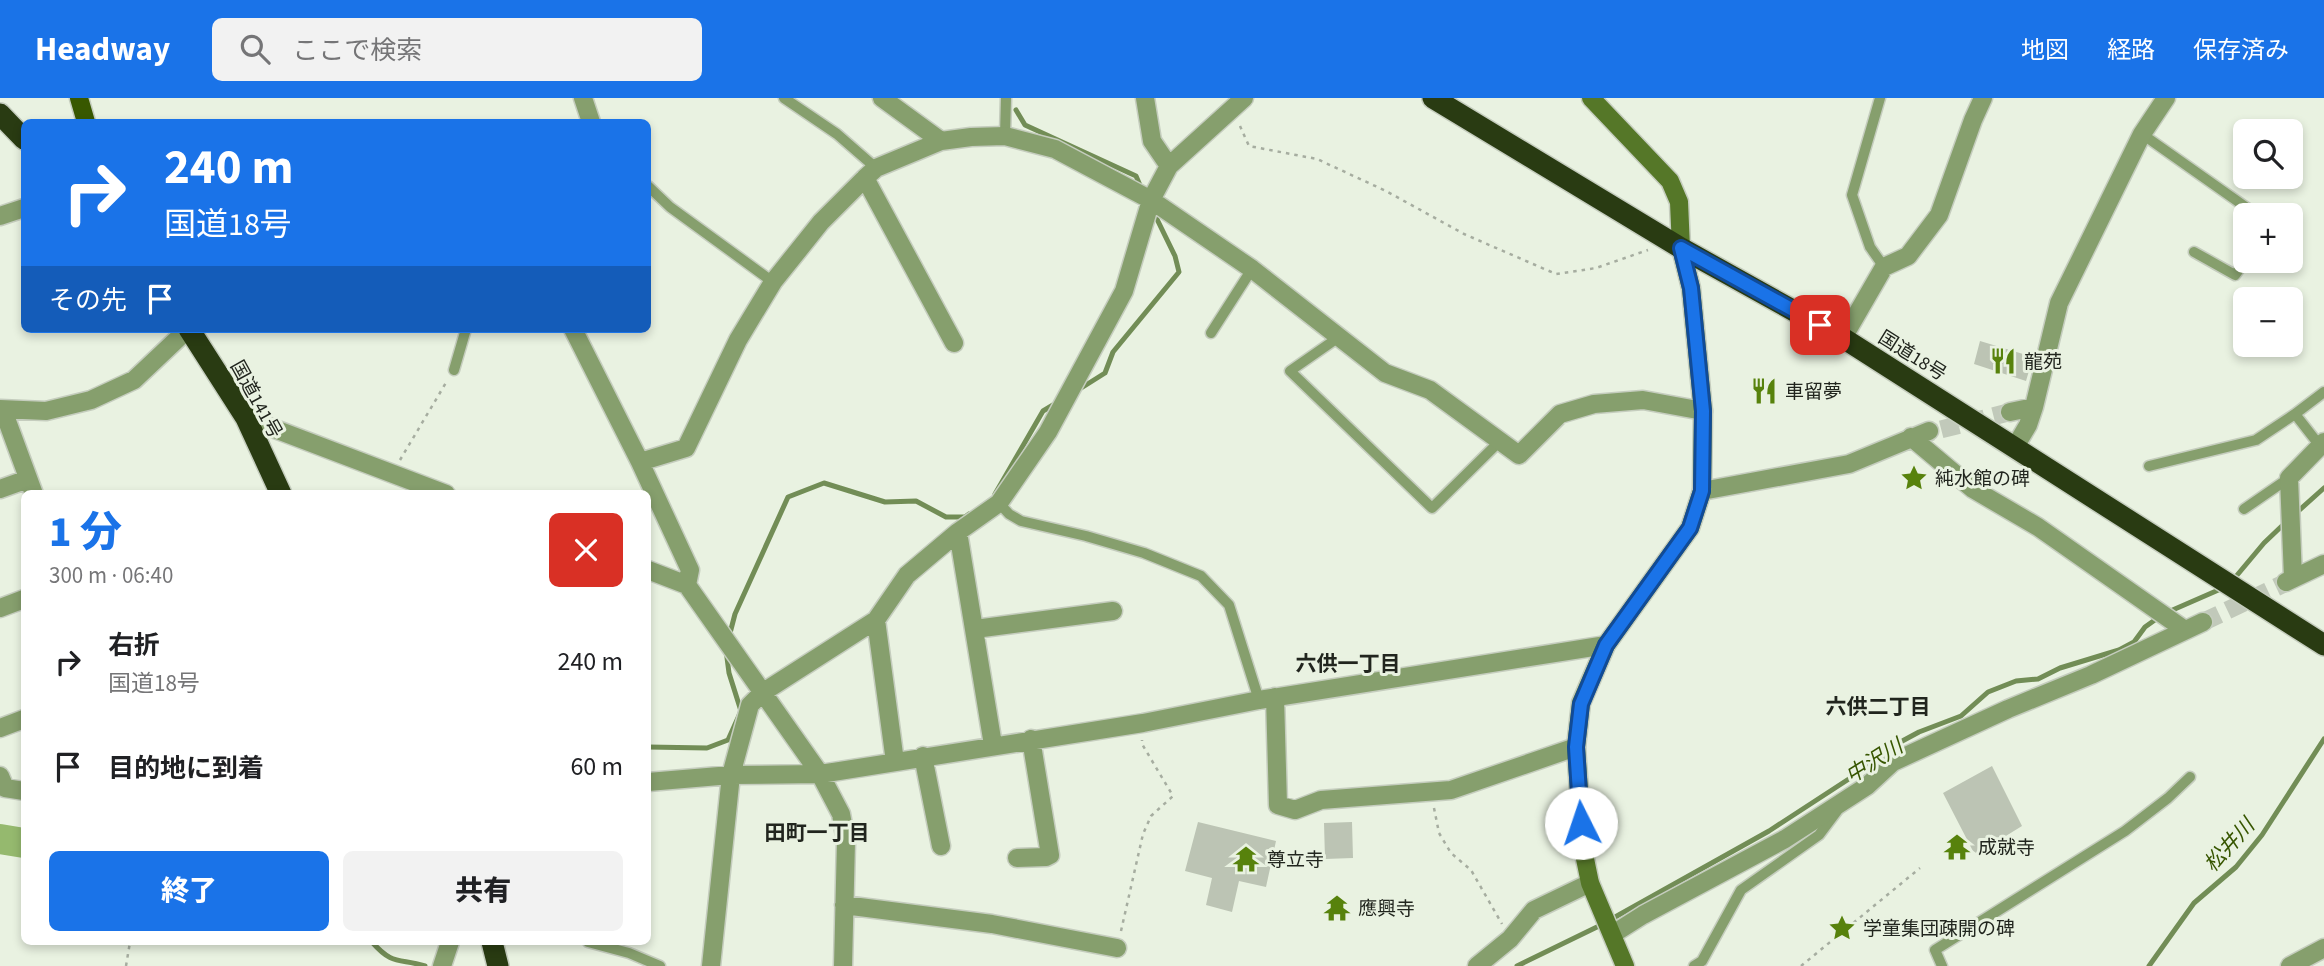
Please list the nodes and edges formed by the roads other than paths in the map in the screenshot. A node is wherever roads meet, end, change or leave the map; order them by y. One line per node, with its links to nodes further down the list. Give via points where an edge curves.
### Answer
1 (79, 98): 14 (main road)
2 (583, 98): 15 (street)
3 (784, 98): 21 (lane, via 837,134)
4 (882, 98): 19 (street)
5 (1006, 98): 18 (lane)
6 (1145, 98): 20 (street, via 1152,141)
7 (1433, 98): 27 (highway, 国道18号)
8 (1591, 98): 27 (street, via 1670,181 1679,201)
9 (1880, 98): 29 (lane, via 1852,195 1870,247)
10 (1983, 98): 29 (street, via 1939,215 1908,256)
11 (2166, 98): 16 (street)
12 (1238, 104): 20 (street)
13 (0, 114): 17 (highway)
14 (85, 119)
15 (590, 119)
16 (2143, 134): 24 (lane); 43 (street, via 2059,303)
17 (21, 136)
18 (1005, 136): 19 (street); 23 (street, via 1055,149)
19 (941, 141): 21 (street)
20 (1169, 166): 23 (street)
21 (870, 173): 32 (street, via 821,222); 40 (street)
22 (651, 189): 32 (lane)
23 (1151, 200): 30 (street); 62 (street, via 1124,291 1048,432)
24 (2240, 203)
25 (21, 209): 26 (street)
26 (0, 216)
27 (1676, 245): 39 (highway, 国道18号); 45 (street, via 1691,288)
28 (2194, 251): 31 (lane)
29 (1884, 267): 39 (street)
30 (1252, 269): 37 (lane); 38 (street)
31 (2236, 273)
32 (773, 282): 54 (street, via 738,340 687,448)
33 (184, 333): 44 (street, via 134,380 91,400 46,411)
34 (191, 333): 48 (highway, 国道141号)
35 (465, 333): 41 (lane)
36 (575, 333): 54 (street)
37 (1211, 333)
38 (1339, 337): 51 (street, via 1385,373 1430,390); 51 (lane, via 1290,371 1432,508)
39 (1843, 338): 53 (highway, 国道18号)
40 (954, 343)
41 (454, 370)
42 (2324, 392): 47 (lane)
43 (2034, 407): 46 (street); 53 (street)
44 (2, 409): 57 (street)
45 (1703, 411): 51 (street, via 1643,400 1594,404 1560,414 1520,455); 61 (street)
46 (2010, 412)
47 (2295, 414): 52 (lane); 55 (lane, via 2256,440)
48 (246, 418): 59 (highway, 国道141号); 60 (street)
49 (1929, 431): 50 (street)
50 (1911, 437): 61 (street, via 1849,464); 73 (street, via 1973,489 2038,527)
51 (1500, 441)
52 (2322, 444): 56 (street)
53 (2015, 447): 76 (highway, 国道18号)
54 (640, 463): 67 (street, via 690,570)
55 (2150, 466)
56 (2289, 478): 63 (lane); 65 (street, via 2288,581)
57 (31, 486): 58 (street)
58 (0, 489)
59 (279, 490)
60 (436, 490)
61 (1702, 491): 75 (street, via 1690,528)
62 (999, 503): 64 (street); 78 (lane, via 1021,521 1144,553 1201,576 1229,605)
63 (2244, 509)
64 (958, 532): 71 (street, via 907,575); 74 (street)
65 (2324, 564)
66 (651, 571): 67 (street)
67 (687, 585): 77 (street)
68 (21, 600): 69 (street)
69 (0, 608)
70 (1113, 611): 74 (street)
71 (876, 620): 77 (street); 85 (street)
72 (2203, 622): 73 (street)
73 (2179, 624): 92 (street, via 2091,675 1893,762)
74 (975, 629): 82 (street)
75 (1606, 645): 78 (street); 83 (street, via 1581,704)
76 (2324, 645)
77 (762, 693): 86 (street); 87 (street, via 750,705)
78 (1267, 698): 81 (street); 83 (street, via 1278,805 1295,810 1321,800 1451,790)
79 (21, 720): 80 (street)
80 (0, 728)
81 (1031, 739): 82 (street); 94 (street, via 1050,855)
82 (993, 745): 84 (street)
83 (1576, 747): 95 (street)
84 (923, 756): 85 (street); 93 (street)
85 (895, 762): 86 (street)
86 (820, 774): 87 (street); 96 (street, via 841,814)
87 (731, 775): 90 (street); 106 (street)
88 (0, 776): 91 (street, via 5,788)
89 (2190, 777): 111 (lane, via 2125,831 1935,950)
90 (651, 782)
91 (21, 791)
92 (1844, 801): 97 (street, via 1785,839); 110 (lane, via 1819,835 1741,890 1702,961)
93 (941, 846)
94 (1017, 858)
95 (1590, 883): 97 (street); 108 (street, via 1534,910 1510,939)
96 (844, 905): 101 (street, via 992,924); 107 (street)
97 (1613, 933): 109 (street)
98 (449, 945): 103 (street)
99 (495, 945): 104 (highway)
100 (599, 945): 105 (lane)
101 (1117, 948)
102 (2324, 948): 112 (street)
103 (442, 966)
104 (498, 966)
105 (660, 966)
106 (711, 966)
107 (843, 966)
108 (1477, 966)
109 (1625, 966)
110 (1694, 966)
111 (1942, 966)
112 (2290, 966)

